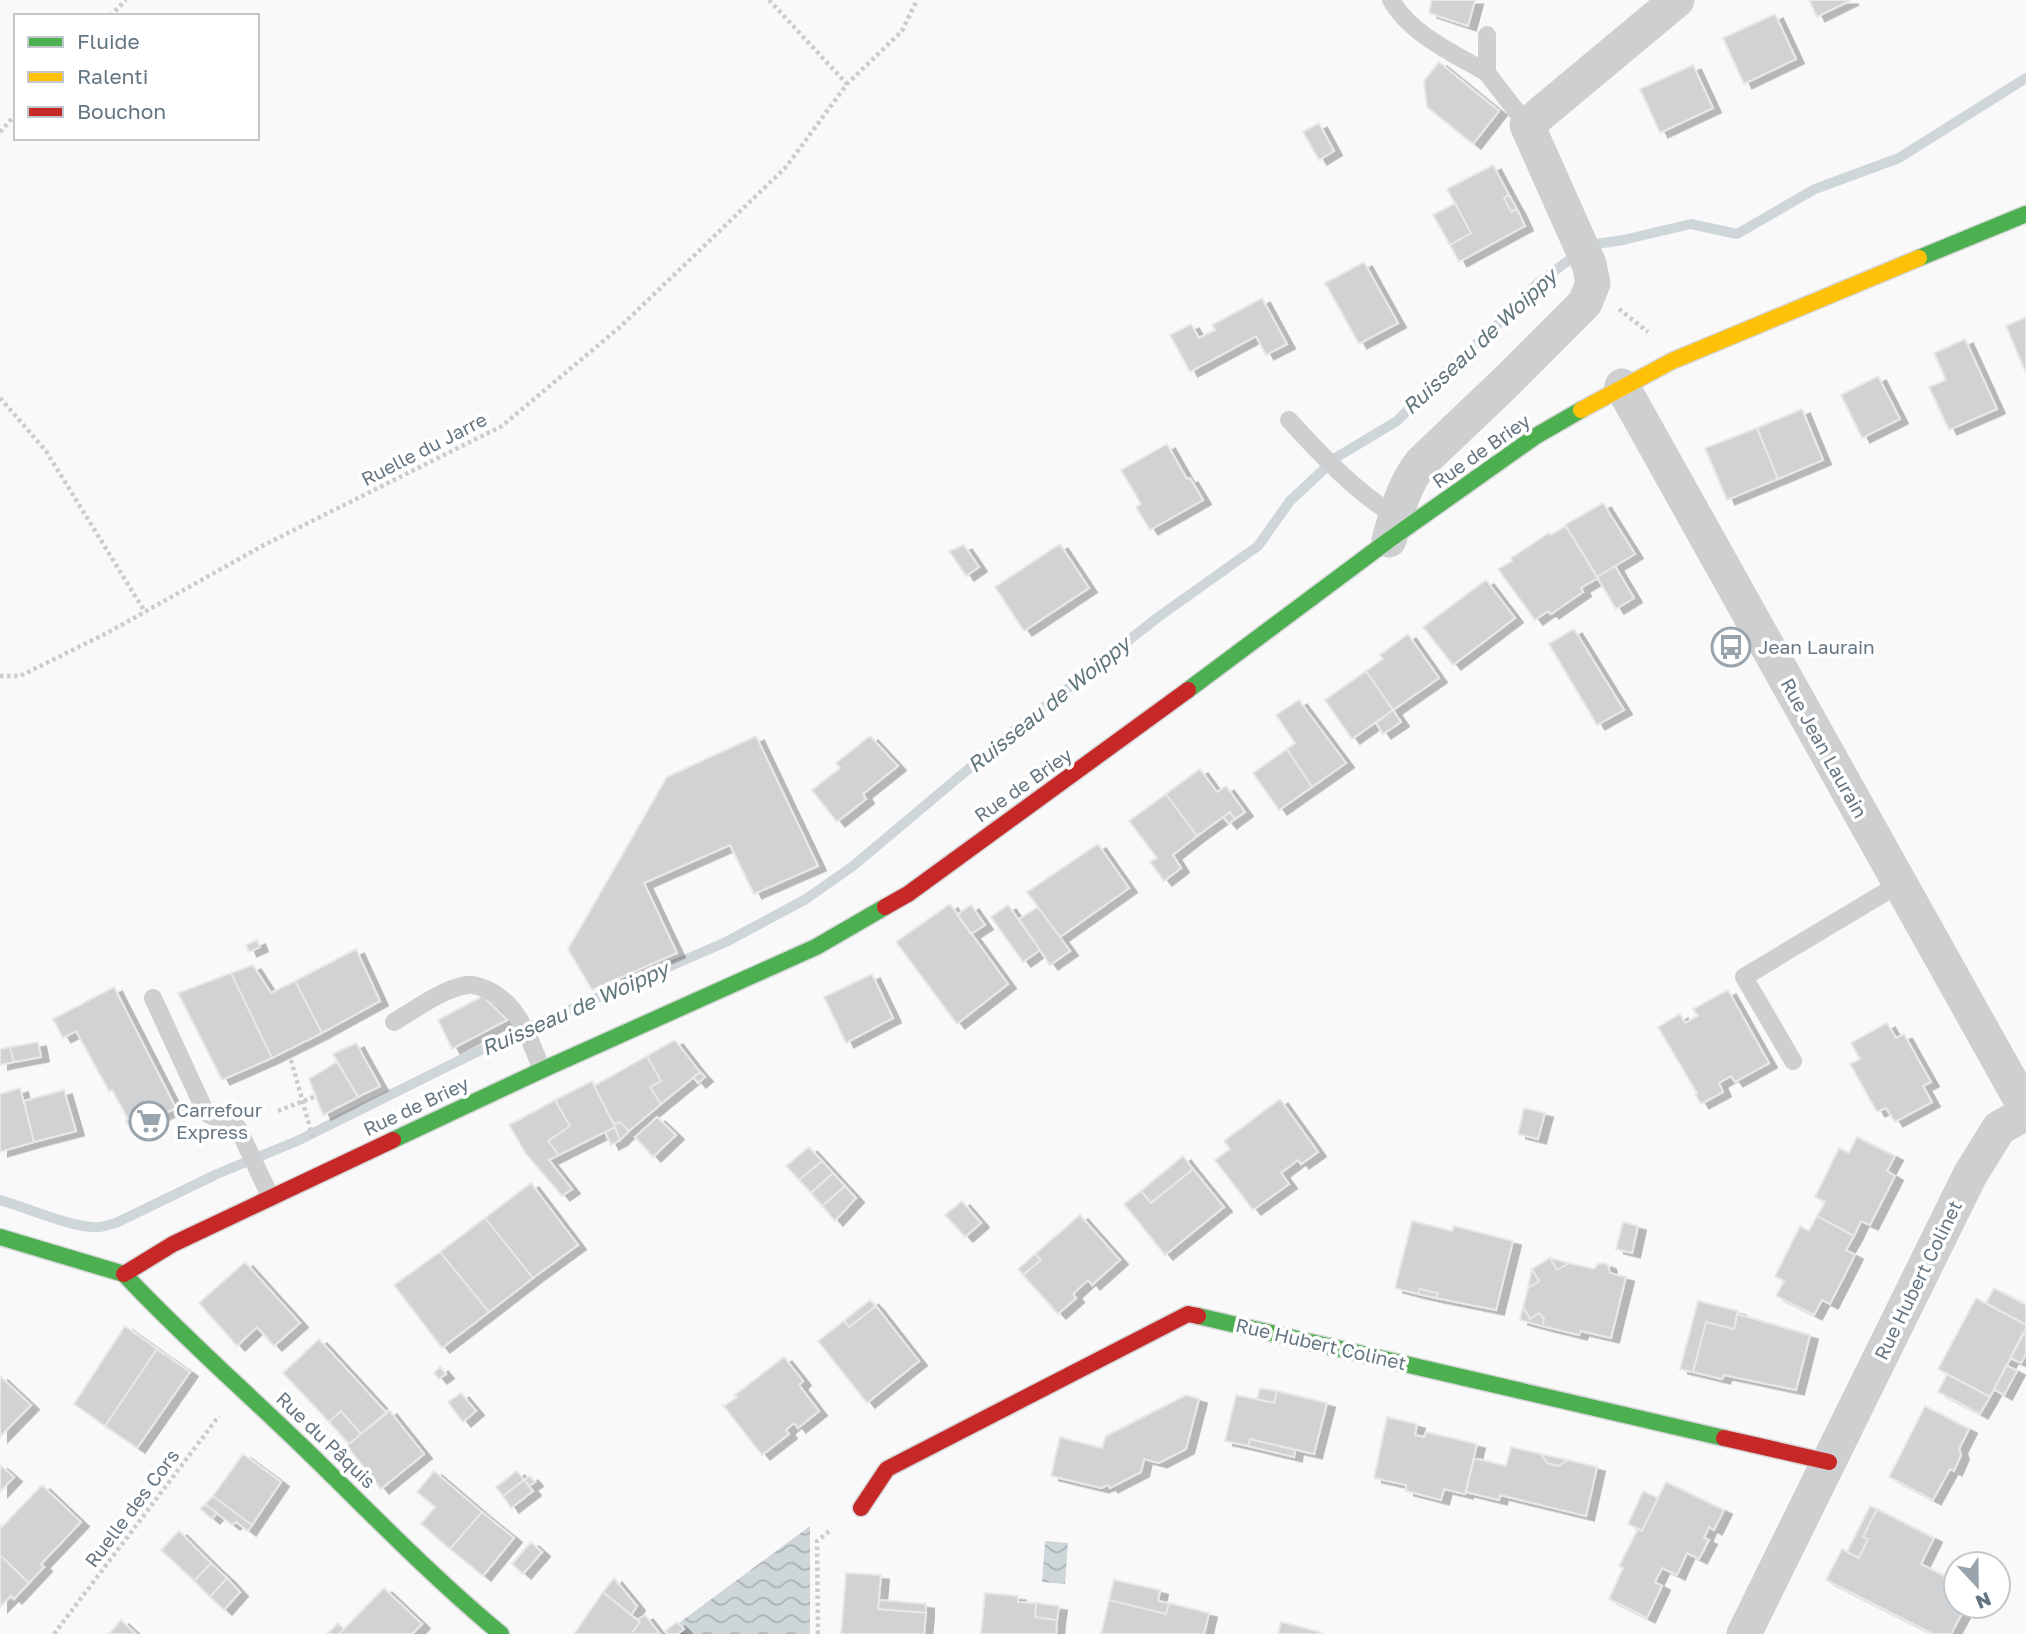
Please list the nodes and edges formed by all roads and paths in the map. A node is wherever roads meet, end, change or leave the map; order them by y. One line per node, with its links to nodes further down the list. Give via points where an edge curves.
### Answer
1 (126, 0): 6 (path)
2 (769, 0): 9 (path)
3 (917, 0): 9 (path, Ruelle du Jarre, via 902,31)
4 (1391, 0): 8 (lane, via 1421,33)
5 (1677, 0): 11 (street)
6 (112, 14)
7 (1487, 35): 8 (lane)
8 (1487, 73): 11 (lane)
9 (847, 85): 18 (path, Ruelle du Jarre, via 786,167 621,326 502,426 264,545)
10 (14, 116): 12 (path)
11 (1527, 125): 17 (street, via 1589,264 1593,284 1585,303 1409,477)
12 (0, 132)
13 (2026, 214): 14 (street, Rue de Briey, via 1671,361)
14 (1622, 386): 17 (street, Rue de Briey); 20 (street, Rue Jean Laurain)
15 (0, 398): 18 (path, via 46,451)
16 (1289, 420): 17 (lane)
17 (1392, 528): 25 (street, Rue de Briey, via 1073,776 908,894 816,947)
18 (145, 612): 19 (path, Ruelle du Jarre, via 20,676)
19 (0, 676)
20 (1899, 884): 24 (lane, via 1744,977); 29 (street, Rue Jean Laurain)
21 (153, 998): 31 (lane, via 206,1113 238,1128)
22 (394, 1022): 25 (lane, via 470,984 503,1000 521,1021)
23 (291, 1060): 27 (path)
24 (1793, 1061)
25 (542, 1070): 31 (street, Rue de Briey)
26 (316, 1096): 27 (path)
27 (303, 1101): 28 (path); 30 (path)
28 (278, 1111)
29 (2026, 1111): 35 (street, Rue Hubert Colinet, via 1999,1128 1970,1175)
30 (313, 1141)
31 (271, 1198): 33 (street, Rue de Briey, via 157,1252)
32 (0, 1237): 33 (street)
33 (124, 1275): 38 (street, Rue du Pâquis)
34 (224, 1409): 37 (path, Ruelle des Cors)
35 (1829, 1462): 36 (street, Rue Hubert Colinet, via 1188,1314 887,1469); 40 (street, Rue Hubert Colinet)
36 (861, 1508): 39 (path, via 817,1541)
37 (54, 1634)
38 (501, 1634)
39 (818, 1634)
40 (1744, 1634)

